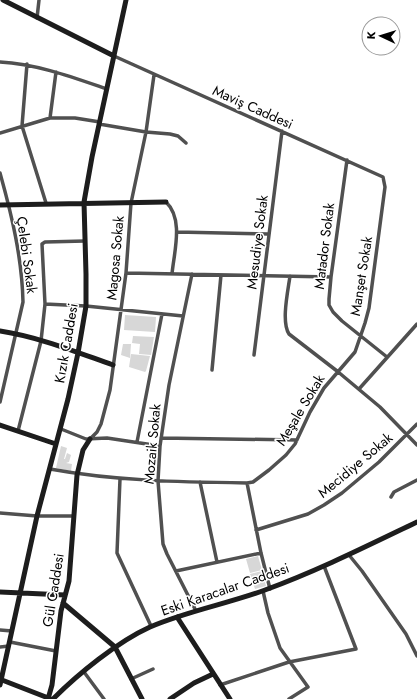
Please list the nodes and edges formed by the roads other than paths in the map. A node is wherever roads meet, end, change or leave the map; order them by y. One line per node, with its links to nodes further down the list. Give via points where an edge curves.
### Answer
1 (3, 0): 4 (street)
2 (39, 0): 4 (street)
3 (126, 0): 5 (street, Kızık Caddesi)
4 (37, 18): 5 (street)
5 (114, 56): 9 (street, Maviş Caddesi); 10 (street, Kızık Caddesi)
6 (0, 62): 7 (street)
7 (27, 64): 8 (street); 13 (street)
8 (56, 72): 10 (street); 11 (street)
9 (154, 74): 14 (street, Maviş Caddesi); 15 (street, Magosa Sokak)
10 (107, 88): 12 (street, Kızık Caddesi)
11 (50, 118): 12 (street, via 75,118); 13 (street)
12 (100, 123): 15 (street); 21 (street, Kızık Caddesi)
13 (22, 126): 16 (street); 23 (street)
14 (282, 131): 18 (street, Maviş Caddesi); 28 (street, Mesudiye Sokak)
15 (146, 132): 17 (street, via 175,135); 24 (street, Magosa Sokak)
16 (0, 133)
17 (186, 143)
18 (347, 160): 20 (street, Maviş Caddesi); 36 (street, Matador Sokak)
19 (0, 174): 26 (street, Çelebi Sokak)
20 (383, 177): 45 (street, Manşet Sokak, via 385,187 369,308)
21 (84, 202): 23 (street); 24 (street); 29 (street, Kızık Caddesi)
22 (166, 202): 24 (street); 27 (street, via 172,211)
23 (46, 203): 26 (street)
24 (131, 203): 30 (street, Magosa Sokak)
25 (0, 204): 26 (street)
26 (8, 204): 44 (street, Çelebi Sokak, via 15,232 23,290 22,310)
27 (177, 232): 28 (street); 31 (street)
28 (268, 234): 34 (street, Mesudiye Sokak)
29 (85, 241): 37 (street, via 45,242 41,247); 38 (street, Kızık Caddesi)
30 (126, 273): 31 (street); 39 (street, Magosa Sokak)
31 (172, 274): 32 (street)
32 (192, 274): 33 (street); 41 (street, Mozaik Sokak)
33 (222, 275): 34 (street); 51 (street)
34 (263, 276): 35 (street); 48 (street, Mesudiye Sokak)
35 (290, 276): 36 (street); 52 (street, via 285,322 287,330 301,345)
36 (331, 277): 45 (street, Matador Sokak, via 331,308)
37 (45, 304): 38 (street); 46 (street)
38 (86, 306): 39 (street); 47 (street, Kızık Caddesi)
39 (122, 310): 40 (street); 50 (street, Magosa Sokak)
40 (162, 314): 41 (street); 65 (street)
41 (183, 316): 62 (street, Mozaik Sokak)
42 (417, 324): 49 (street)
43 (0, 331): 44 (street)
44 (16, 334): 46 (street); 54 (street, Çelebi Sokak)
45 (360, 337): 49 (street, Matador Sokak); 52 (street, Manşet Sokak, via 355,352)
46 (42, 341): 47 (street); 60 (street)
47 (78, 353): 50 (street); 59 (street, Kızık Caddesi)
48 (254, 355)
49 (387, 357): 55 (street)
50 (113, 365): 63 (street, Magosa Sokak, via 103,420)
51 (212, 370)
52 (337, 371): 55 (street); 64 (street, Meşale Sokak, via 318,396)
53 (0, 374): 54 (street)
54 (6, 376): 56 (street, Çelebi Sokak)
55 (359, 389): 61 (street)
56 (0, 402)
57 (417, 424): 61 (street, Mecidiye Sokak)
58 (0, 425): 60 (street)
59 (60, 429): 63 (street); 66 (street, Kızık Caddesi)
60 (18, 431): 66 (street)
61 (407, 435): 67 (street); 81 (street, Mecidiye Sokak, via 379,462 324,505 308,514)
62 (161, 438): 64 (street); 68 (street, Mozaik Sokak)
63 (90, 439): 65 (street, via 107,438); 70 (street, Gül Caddesi, via 81,455)
64 (297, 440): 75 (street, Meşale Sokak, via 286,455 253,482)
65 (137, 442): 68 (street)
66 (56, 444): 69 (street, Kızık Caddesi)
67 (417, 445)
68 (160, 446): 73 (street, Mozaik Sokak)
69 (50, 469): 70 (street); 78 (street, Kızık Caddesi)
70 (78, 474): 71 (street); 79 (street, Gül Caddesi)
71 (120, 479): 73 (street); 95 (street, via 117,552)
72 (417, 480): 76 (street, via 394,492)
73 (158, 481): 74 (street); 86 (street, Mozaik Sokak, via 163,544)
74 (200, 482): 75 (street); 84 (street)
75 (247, 483): 81 (street)
76 (391, 497)
77 (0, 513): 78 (street)
78 (37, 516): 79 (street); 90 (street, Kızık Caddesi)
79 (74, 516): 91 (street, Gül Caddesi, via 70,572)
80 (416, 524): 83 (street, Eski Karacalar Caddesi)
81 (256, 530): 82 (street)
82 (261, 553): 84 (street); 87 (street)
83 (349, 555): 85 (street, Eski Karacalar Caddesi); 102 (street, via 406,634)
84 (217, 562): 86 (street)
85 (324, 566): 87 (street, Eski Karacalar Caddesi); 103 (street, via 356,649)
86 (176, 571): 93 (street, Mozaik Sokak)
87 (270, 588): 88 (street, Eski Karacalar Caddesi)
88 (263, 591): 93 (street, Eski Karacalar Caddesi); 103 (street, via 278,643)
89 (0, 592): 90 (street)
90 (20, 592): 91 (street); 97 (street, Kızık Caddesi)
91 (65, 595): 92 (street, Gül Caddesi)
92 (63, 603): 100 (street); 101 (street, Gül Caddesi)
93 (196, 611): 94 (street, Eski Karacalar Caddesi)
94 (177, 617): 95 (street, Eski Karacalar Caddesi); 106 (street)
95 (151, 626): 100 (street, Eski Karacalar Caddesi)
96 (0, 630): 97 (street)
97 (12, 631): 98 (street, Kızık Caddesi)
98 (10, 644): 99 (street); 101 (street); 108 (street, Kızık Caddesi)
99 (0, 647)
100 (115, 647): 105 (street, Eski Karacalar Caddesi); 107 (street)
101 (56, 651): 110 (street, Gül Caddesi)
102 (417, 656)
103 (289, 662): 109 (street); 115 (street, via 308,687)
104 (152, 669): 107 (street)
105 (84, 672): 110 (street, Eski Karacalar Caddesi); 111 (street)
106 (213, 674): 109 (street); 113 (street)
107 (131, 679): 112 (street)
108 (1, 683): 110 (street)
109 (220, 685): 114 (street)
110 (50, 699)
111 (104, 699)
112 (142, 699)
113 (170, 699)
114 (230, 699)
115 (289, 699)

